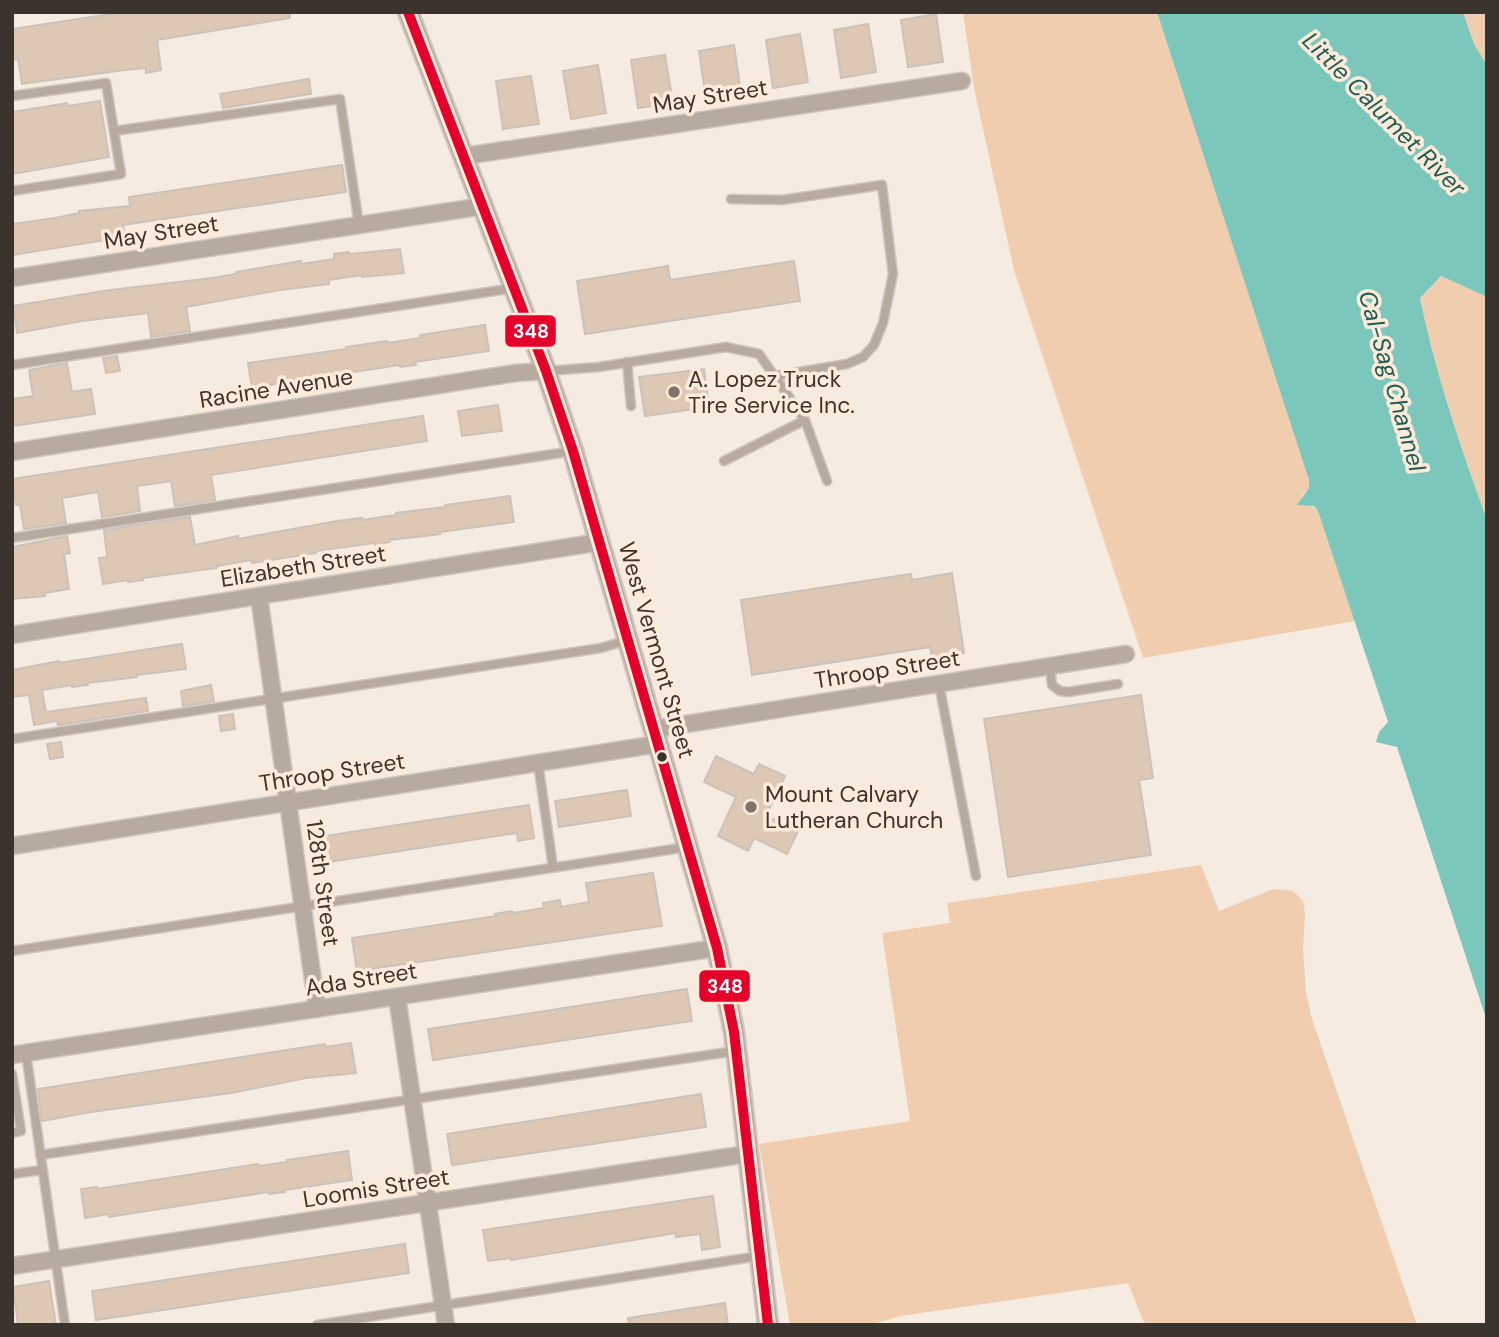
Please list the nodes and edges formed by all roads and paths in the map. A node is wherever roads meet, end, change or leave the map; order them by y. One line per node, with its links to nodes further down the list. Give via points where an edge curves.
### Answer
1 (408, 12): 5 (street, West Vermont Street)
2 (961, 81): 5 (street, May Street)
3 (12, 96): 4 (lane, via 106,83)
4 (114, 131): 6 (lane, via 121,174); 9 (lane, via 340,99)
5 (465, 156): 8 (street, West Vermont Street)
6 (12, 191)
7 (731, 199): 15 (lane, via 782,200 882,185 893,274 874,345 847,364)
8 (484, 206): 9 (street, May Street); 11 (street, West Vermont Street)
9 (359, 225): 10 (street, May Street)
10 (12, 278)
11 (515, 288): 13 (lane); 14 (street, West Vermont Street)
12 (627, 362): 14 (lane); 15 (lane, via 726,347 760,354); 16 (lane)
13 (12, 365)
14 (546, 371): 18 (street, West Vermont Street); 19 (street, Racine Avenue)
15 (775, 376): 17 (lane)
16 (631, 406)
17 (805, 420): 20 (lane); 21 (lane)
18 (573, 451): 22 (lane); 23 (street, West Vermont Street)
19 (12, 452)
20 (724, 461)
21 (827, 481)
22 (12, 538)
23 (600, 542): 24 (street, Elizabeth Street); 26 (street, West Vermont Street)
24 (259, 596): 25 (street, Elizabeth Street); 31 (street, 128th Street)
25 (12, 635)
26 (628, 640): 31 (lane, via 601,648); 32 (street, West Vermont Street)
27 (1126, 654): 28 (street, Throop Street)
28 (1050, 666): 29 (street, Throop Street); 30 (lane, via 1052,685 1060,691)
29 (939, 684): 32 (street, Throop Street); 39 (lane)
30 (1118, 684)
31 (274, 698): 33 (lane); 35 (street, 128th Street)
32 (657, 737): 34 (street, Throop Street); 37 (street, West Vermont Street)
33 (12, 740)
34 (538, 763): 35 (street, Throop Street); 38 (lane)
35 (289, 802): 36 (street, Throop Street); 40 (street, 128th Street)
36 (12, 846)
37 (689, 846): 38 (lane); 41 (street, West Vermont Street)
38 (553, 867): 40 (lane)
39 (976, 876)
40 (303, 905): 42 (lane); 44 (street, 128th Street)
41 (718, 948): 43 (street, Ada Street); 45 (street, West Vermont Street)
42 (12, 951)
43 (397, 997): 44 (street, Ada Street); 48 (street)
44 (317, 1009): 46 (street, Ada Street)
45 (735, 1051): 48 (lane); 50 (street, West Vermont Street)
46 (19, 1054): 51 (lane)
47 (12, 1074): 49 (lane, via 21,1131)
48 (413, 1100): 51 (lane); 54 (street)
49 (12, 1133)
50 (747, 1154): 54 (street, Loomis Street); 55 (street, West Vermont Street)
51 (40, 1155): 52 (lane)
52 (43, 1170): 53 (lane); 56 (lane)
53 (12, 1174)
54 (428, 1203): 56 (street, Loomis Street); 58 (street)
55 (760, 1256): 58 (lane); 62 (street, West Vermont Street)
56 (55, 1260): 57 (street, Loomis Street); 59 (lane)
57 (12, 1266)
58 (443, 1305): 60 (lane); 61 (street)
59 (65, 1325)
60 (317, 1325)
61 (446, 1325)
62 (768, 1325)

